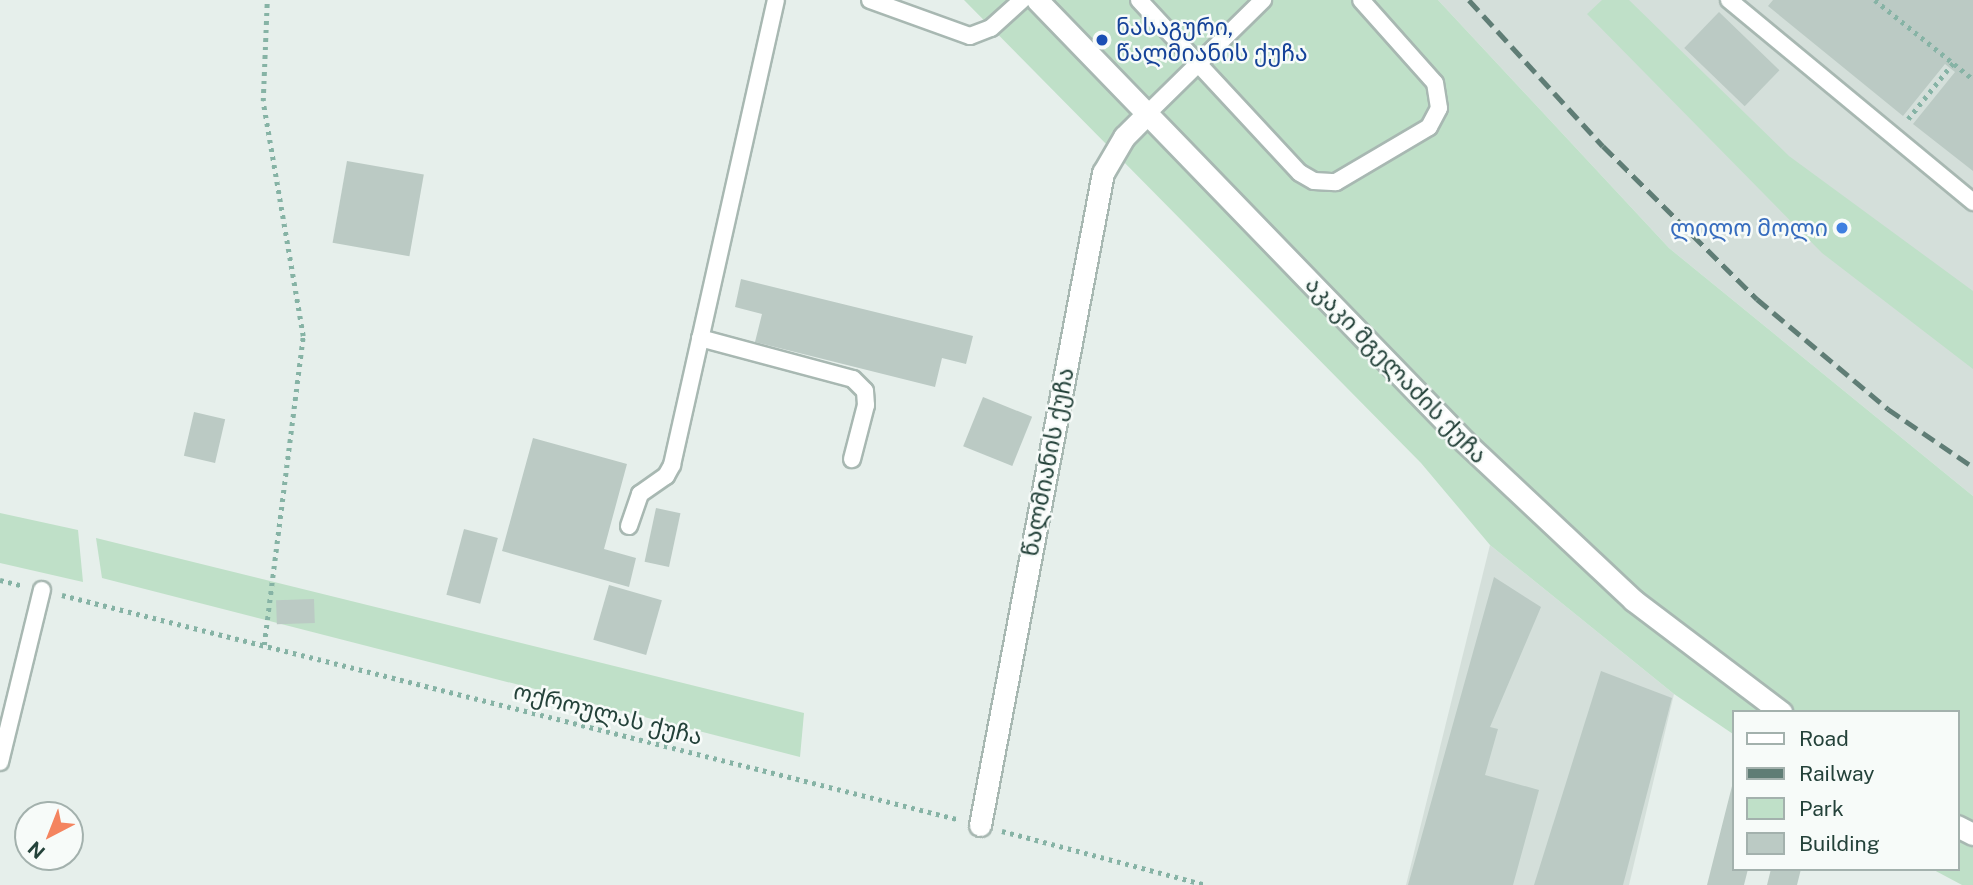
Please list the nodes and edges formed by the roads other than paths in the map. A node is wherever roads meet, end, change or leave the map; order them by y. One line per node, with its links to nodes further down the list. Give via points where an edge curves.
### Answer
1 (776, 0): 12 (lane)
2 (870, 0): 3 (lane, via 970,36 991,28)
3 (1022, 0)
4 (1037, 0): 10 (street, აკაკი მგელაძის ქუჩა)
5 (1139, 0): 9 (lane)
6 (1263, 0): 9 (lane)
7 (1362, 0): 9 (lane, via 1435,83 1439,108 1429,127 1336,182 1314,181 1300,173)
8 (1729, 0): 11 (lane)
9 (1198, 63): 10 (lane)
10 (1147, 114): 16 (street, აკაკი მგელაძის ქუჩა, via 1551,525 1633,600); 18 (street, წალმიანის ქუჩა, via 1124,137 1103,173)
11 (1973, 202)
12 (701, 338): 13 (lane, via 853,379 865,391 866,405); 14 (lane, via 672,466 666,476 640,494)
13 (852, 459)
14 (629, 526)
15 (42, 590): 17 (lane)
16 (1777, 710)
17 (0, 762)
18 (980, 825)

